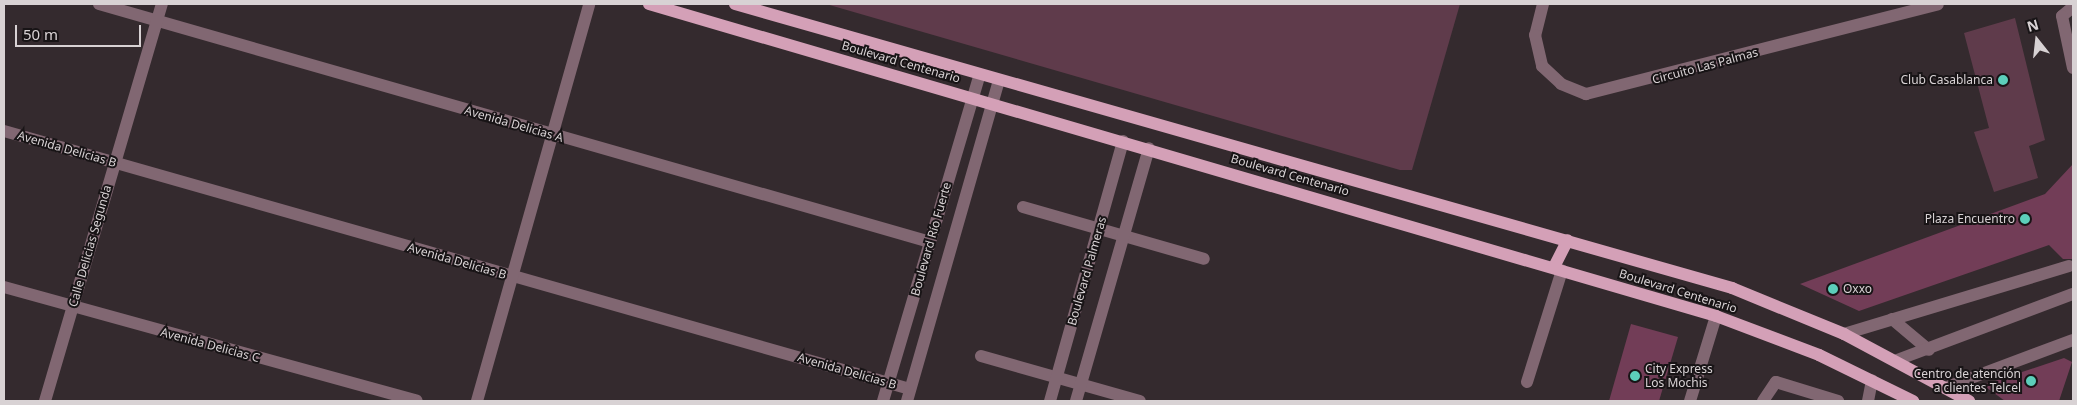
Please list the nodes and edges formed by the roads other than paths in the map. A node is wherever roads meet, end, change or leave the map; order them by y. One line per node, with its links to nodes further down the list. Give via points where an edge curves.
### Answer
1 (99, 4): 9 (street, Avenida Delicias A)
2 (162, 4): 9 (street, Calle Delicias Segunda)
3 (589, 4): 16 (street)
4 (649, 4): 13 (main road, Boulevard Centenario)
5 (735, 4): 11 (main road, Boulevard Centenario)
6 (1543, 4): 7 (street, Circuito Las Palmas, via 1535,35 1542,66 1561,84 1586,94)
7 (1938, 4)
8 (2073, 7): 10 (street, via 2062,16)
9 (157, 20): 16 (street, Avenida Delicias A); 19 (street, Calle Delicias Segunda)
10 (2073, 68)
11 (979, 76): 12 (main road, Boulevard Centenario); 13 (street, Boulevard Río Fuerte)
12 (999, 81): 14 (street, Boulevard Río Fuerte); 23 (main road, Boulevard Centenario)
13 (973, 98): 14 (main road, Boulevard Centenario); 24 (street, Boulevard Río Fuerte)
14 (992, 103): 17 (main road, Boulevard Centenario); 45 (street, Boulevard Río Fuerte)
15 (4, 131): 19 (street, Avenida Delicias B)
16 (552, 135): 24 (street, Avenida Delicias A); 28 (street)
17 (1124, 140): 18 (main road, Boulevard Centenario); 21 (street, Boulevard Palmeras)
18 (1149, 148): 22 (street, Boulevard Palmeras); 27 (main road, Boulevard Centenario)
19 (114, 163): 28 (street, Avenida Delicias B); 31 (street, Calle Delicias Segunda)
20 (1022, 208): 21 (street)
21 (1098, 230): 22 (street); 39 (street, Boulevard Palmeras)
22 (1124, 236): 25 (street); 43 (street, Boulevard Palmeras)
23 (1568, 240): 27 (main road); 34 (main road, Boulevard Centenario, via 1732,288)
24 (930, 242): 42 (street, Boulevard Río Fuerte)
25 (1204, 258)
26 (2069, 266): 33 (street)
27 (1558, 268): 32 (main road, Boulevard Centenario); 41 (street)
28 (512, 277): 42 (street, Avenida Delicias B); 48 (street)
29 (4, 287): 31 (street, Avenida Delicias C)
30 (2073, 294): 36 (street)
31 (72, 307): 46 (street, Calle Delicias Segunda); 47 (street, Avenida Delicias C)
32 (1716, 316): 40 (main road, Boulevard Centenario); 53 (street)
33 (1892, 319): 34 (street); 36 (street)
34 (1844, 334): 38 (main road, Boulevard Centenario)
35 (2073, 340): 44 (street)
36 (1929, 350): 38 (street)
37 (981, 356): 39 (street)
38 (1897, 360): 44 (main road, Boulevard Centenario)
39 (1057, 377): 43 (street); 50 (street, Boulevard Palmeras)
40 (1872, 380): 56 (street); 57 (main road, Boulevard Centenario)
41 (1527, 382)
42 (888, 383): 45 (street, Avenida Delicias B); 49 (street, Boulevard Río Fuerte)
43 (1081, 384): 51 (street, Boulevard Palmeras); 52 (street)
44 (1947, 387): 58 (main road, Boulevard Centenario)
45 (909, 395)
46 (45, 401)
47 (417, 401)
48 (477, 401)
49 (883, 401)
50 (1050, 401)
51 (1076, 401)
52 (1140, 401)
53 (1690, 401)
54 (1764, 401): 55 (street, via 1776,382)
55 (1838, 401)
56 (1868, 401)
57 (1913, 401)
58 (1969, 401)

